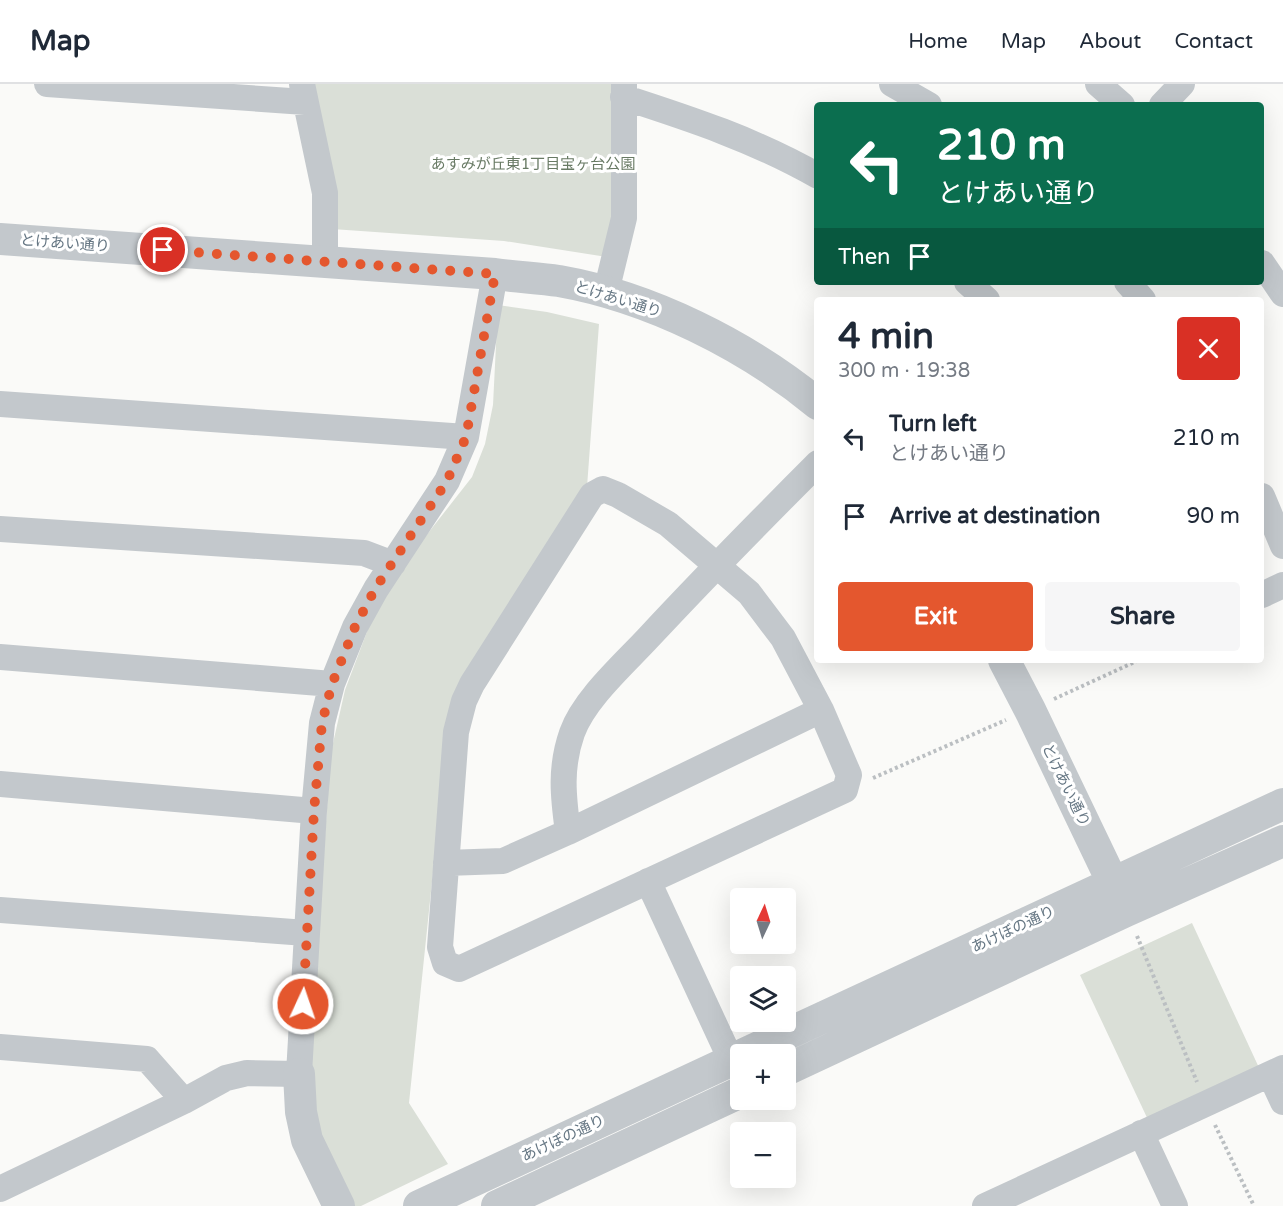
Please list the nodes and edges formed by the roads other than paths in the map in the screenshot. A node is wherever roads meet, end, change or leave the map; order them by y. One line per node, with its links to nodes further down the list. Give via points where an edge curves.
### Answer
1 (47, 84): 6 (street)
2 (892, 84): 7 (street)
3 (1098, 84): 8 (street)
4 (1182, 84): 9 (street)
5 (624, 91): 10 (street, via 783,155); 16 (street, via 624,218)
6 (303, 93): 12 (street, via 325,193)
7 (924, 102)
8 (1119, 102)
9 (1165, 102)
10 (814, 174)
11 (0, 238): 12 (street, とけあい通り)
12 (325, 262): 14 (street, とけあい通り)
13 (1264, 266): 17 (street)
14 (495, 274): 16 (street, とけあい通り, via 559,281); 21 (street)
15 (1130, 285): 18 (street)
16 (606, 292): 19 (street, とけあい通り, via 671,315 736,348)
17 (1283, 294)
18 (1140, 297)
19 (814, 401)
20 (0, 404): 21 (street)
21 (466, 437): 26 (street, via 447,481)
22 (814, 467): 27 (street)
23 (1264, 501): 25 (street)
24 (0, 529): 26 (street, via 364,553)
25 (1283, 546)
26 (393, 564): 32 (street, via 355,627)
27 (717, 565): 33 (street, via 749,593 783,638); 37 (street, via 596,694 573,731 563,768); 39 (street, via 668,524 618,495 603,489 592,495 464,701 456,732)
28 (1283, 585): 29 (street)
29 (1264, 594)
30 (0, 657): 32 (street)
31 (1006, 663): 41 (street, とけあい通り)
32 (332, 684): 36 (street, via 322,723)
33 (821, 710): 37 (street); 40 (street, via 849,775 845,790)
34 (0, 784): 36 (street)
35 (1283, 804): 41 (street, あけぼの通り)
36 (314, 811): 44 (street)
37 (568, 832): 39 (street, via 503,861)
38 (1283, 841): 43 (street, あけぼの通り)
39 (446, 863): 40 (street, via 440,947 445,963 459,969)
40 (648, 881): 45 (street)
41 (1113, 882): 43 (street, とけあい通り); 46 (street, あけぼの通り)
42 (0, 910): 44 (street)
43 (1126, 911): 49 (street, あけぼの通り)
44 (306, 933): 51 (street)
45 (732, 1044)
46 (767, 1044)
47 (0, 1047): 53 (street, via 147,1059)
48 (730, 1061): 58 (street, あけぼの通り)
49 (796, 1065)
50 (1276, 1071): 54 (street); 55 (street)
51 (299, 1074): 53 (street, via 247,1073 226,1078); 57 (street, via 307,1140)
52 (730, 1097): 59 (street)
53 (184, 1101): 56 (street)
54 (1283, 1102)
55 (1141, 1133): 60 (street); 61 (street)
56 (0, 1189)
57 (339, 1206)
58 (418, 1206)
59 (497, 1206)
60 (985, 1206)
61 (1174, 1206)

